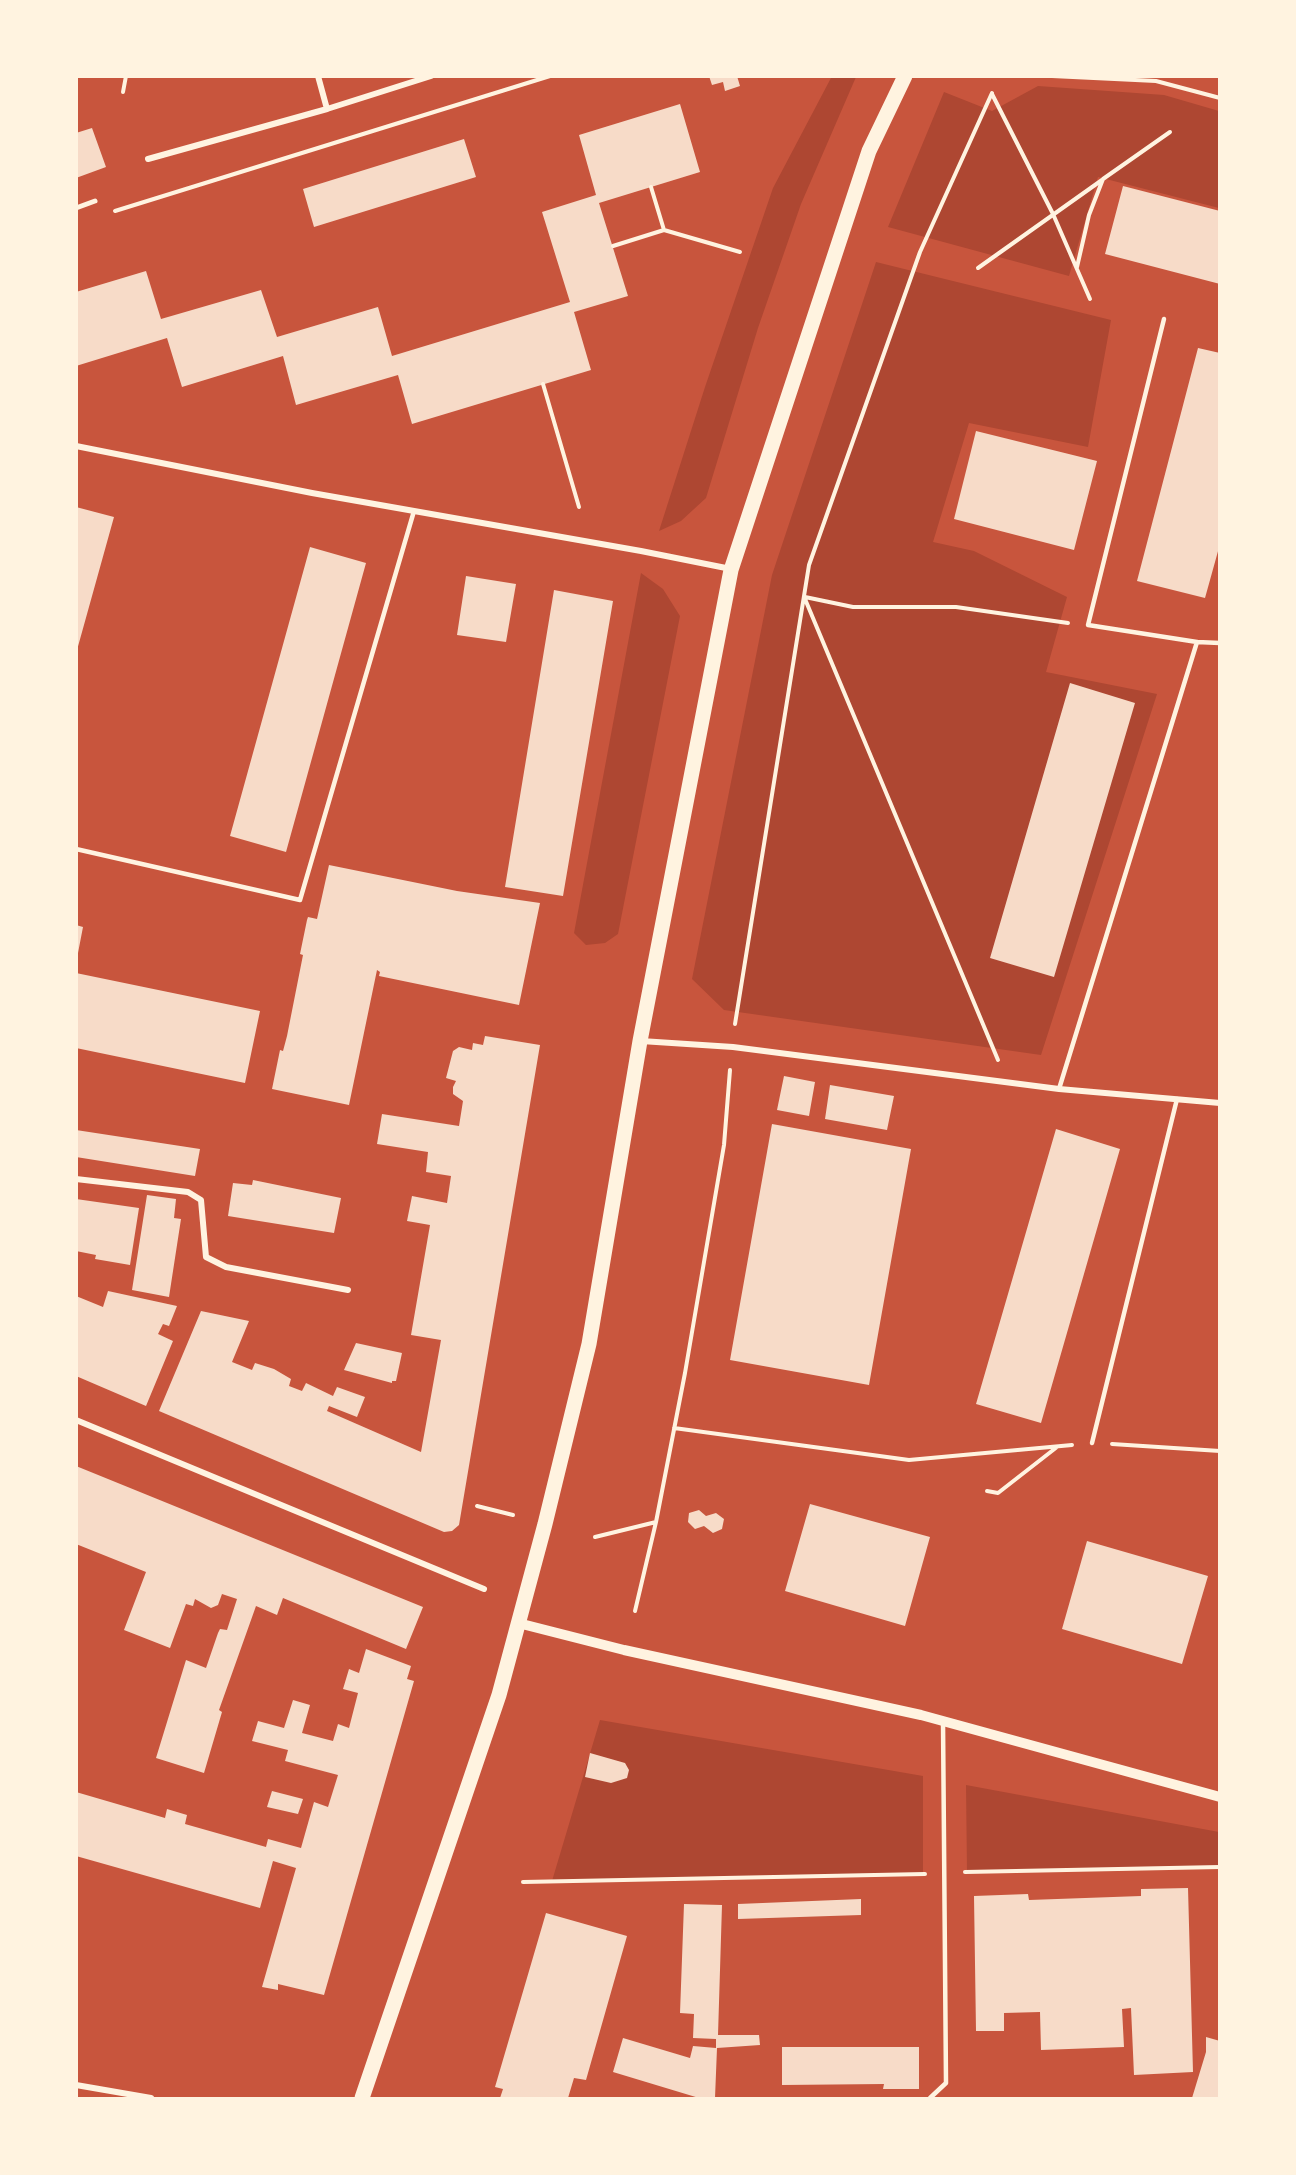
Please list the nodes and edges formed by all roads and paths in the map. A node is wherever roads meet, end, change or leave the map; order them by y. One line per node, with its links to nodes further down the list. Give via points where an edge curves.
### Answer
1 (126, 76): 7 (path)
2 (318, 76): 9 (street)
3 (430, 76): 9 (street)
4 (550, 76): 16 (path)
5 (904, 76): 29 (main road, via 869,151)
6 (1052, 76): 8 (path, via 1156,81)
7 (123, 92)
8 (1220, 98)
9 (327, 109): 11 (street)
10 (1170, 132): 12 (path)
11 (148, 159)
12 (1103, 179): 17 (path); 22 (path)
13 (651, 188): 18 (path)
14 (95, 201): 15 (street)
15 (76, 208)
16 (113, 212)
17 (1053, 214): 21 (path); 22 (path); 30 (path, via 992,93 920,252 809,565)
18 (664, 230): 19 (path); 20 (path)
19 (613, 246)
20 (740, 252)
21 (978, 268)
22 (1076, 268): 23 (path)
23 (1090, 299)
24 (1164, 319): 31 (lane)
25 (543, 384): 27 (path)
26 (76, 446): 28 (street)
27 (579, 507)
28 (414, 511): 29 (street, via 641,550); 34 (lane, via 300,900)
29 (731, 570): 35 (main road)
30 (804, 597): 31 (path, via 853,607 956,607); 36 (path); 37 (path)
31 (1088, 625): 32 (lane)
32 (1197, 642): 33 (lane); 38 (lane)
33 (1220, 643)
34 (76, 849)
35 (640, 1041): 36 (street); 55 (main road, via 589,1344)
36 (733, 1047): 37 (street); 44 (path, via 724,1145)
37 (1007, 1080): 38 (street)
38 (1059, 1089): 39 (street)
39 (1178, 1099): 40 (street); 45 (lane)
40 (1220, 1103)
41 (76, 1179): 42 (street, via 188,1192 201,1200 206,1257 226,1267)
42 (348, 1290)
43 (76, 1420): 53 (street)
44 (674, 1428): 46 (path, via 909,1460); 51 (path)
45 (1092, 1443): 46 (path); 47 (path)
46 (1059, 1446): 48 (path, via 998,1493)
47 (1220, 1451)
48 (987, 1491)
49 (477, 1506): 50 (path)
50 (513, 1515)
51 (656, 1522): 52 (path); 54 (path)
52 (595, 1537)
53 (484, 1589)
54 (635, 1611)
55 (518, 1623): 56 (street); 63 (main road, via 499,1695)
56 (943, 1720): 57 (street); 59 (lane)
57 (1220, 1797)
58 (1220, 1867): 59 (path)
59 (944, 1873): 60 (path); 64 (lane, via 946,2083)
60 (523, 1882)
61 (76, 2085): 62 (street)
62 (151, 2098)
63 (362, 2098)
64 (930, 2098)

